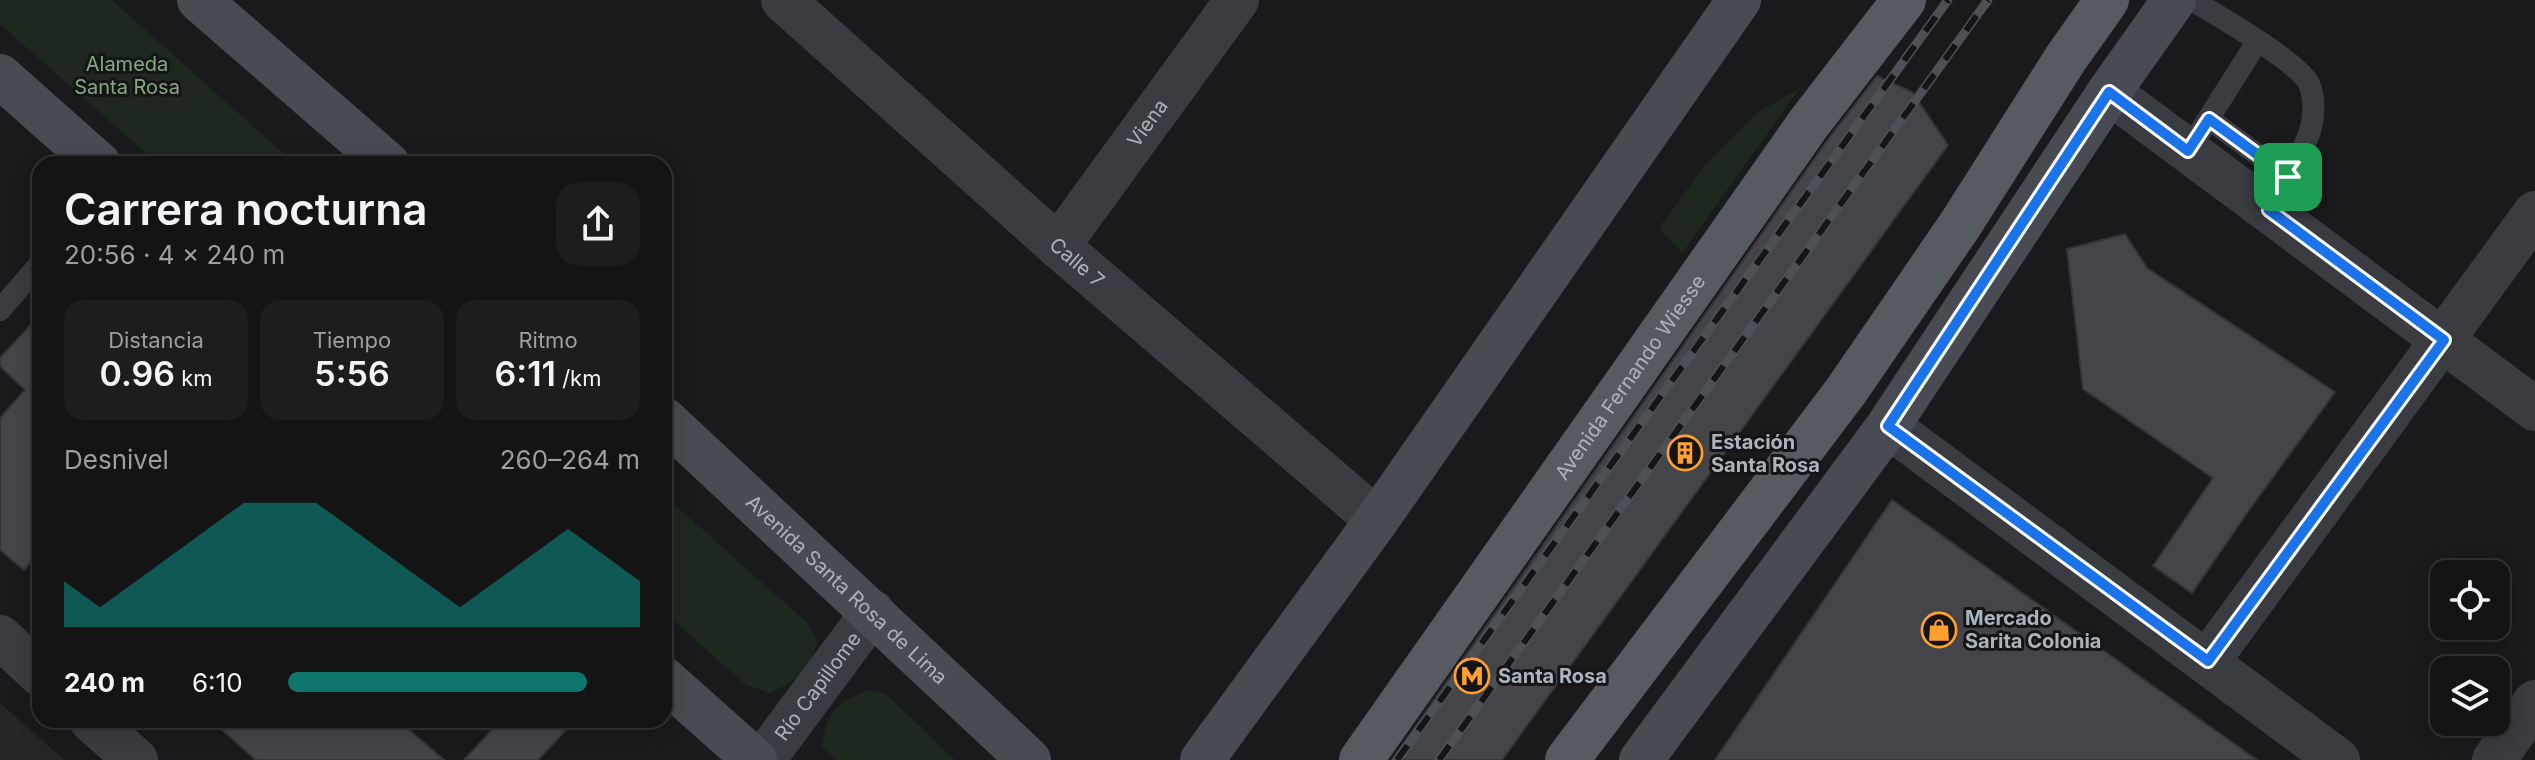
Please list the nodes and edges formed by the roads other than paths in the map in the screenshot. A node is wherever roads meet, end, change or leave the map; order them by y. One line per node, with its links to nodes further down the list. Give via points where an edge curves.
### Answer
1 (199, 0): 14 (main road)
2 (783, 0): 17 (street, Calle 7)
3 (1237, 0): 17 (street, Viena)
4 (1739, 0): 24 (main road)
5 (1904, 0): 37 (main road, Avenida Fernando Wiesse, via 1809,123)
6 (2107, 0): 38 (main road, via 1846,391)
7 (2174, 0): 11 (main road)
8 (2192, 0): 9 (lane)
9 (2257, 42): 12 (lane); 15 (lane, via 2294,66 2310,84 2314,106 2311,131)
10 (0, 76): 13 (main road)
11 (2109, 92): 12 (street); 23 (main road)
12 (2198, 135): 15 (street)
13 (90, 156)
14 (379, 156)
15 (2278, 193): 20 (street)
16 (2535, 213): 20 (street)
17 (1058, 246): 24 (street, Calle 7)
18 (32, 273): 19 (lane)
19 (0, 310)
20 (2444, 340): 21 (street); 27 (street)
21 (2535, 409)
22 (672, 426): 25 (main road, Avenida Santa Rosa de Lima)
23 (1888, 426): 27 (street); 39 (main road)
24 (1377, 520): 36 (main road)
25 (873, 612): 34 (street, Río Capillome); 35 (main road, Avenida Santa Rosa de Lima)
26 (0, 637): 28 (street)
27 (2208, 661): 40 (street)
28 (32, 667)
29 (672, 686): 33 (main road)
30 (2535, 702): 41 (street)
31 (100, 728): 32 (street)
32 (136, 760)
33 (755, 760)
34 (763, 760)
35 (1029, 760)
36 (1202, 760)
37 (1361, 760)
38 (1567, 760)
39 (1641, 760)
40 (2338, 760)
41 (2494, 760)

